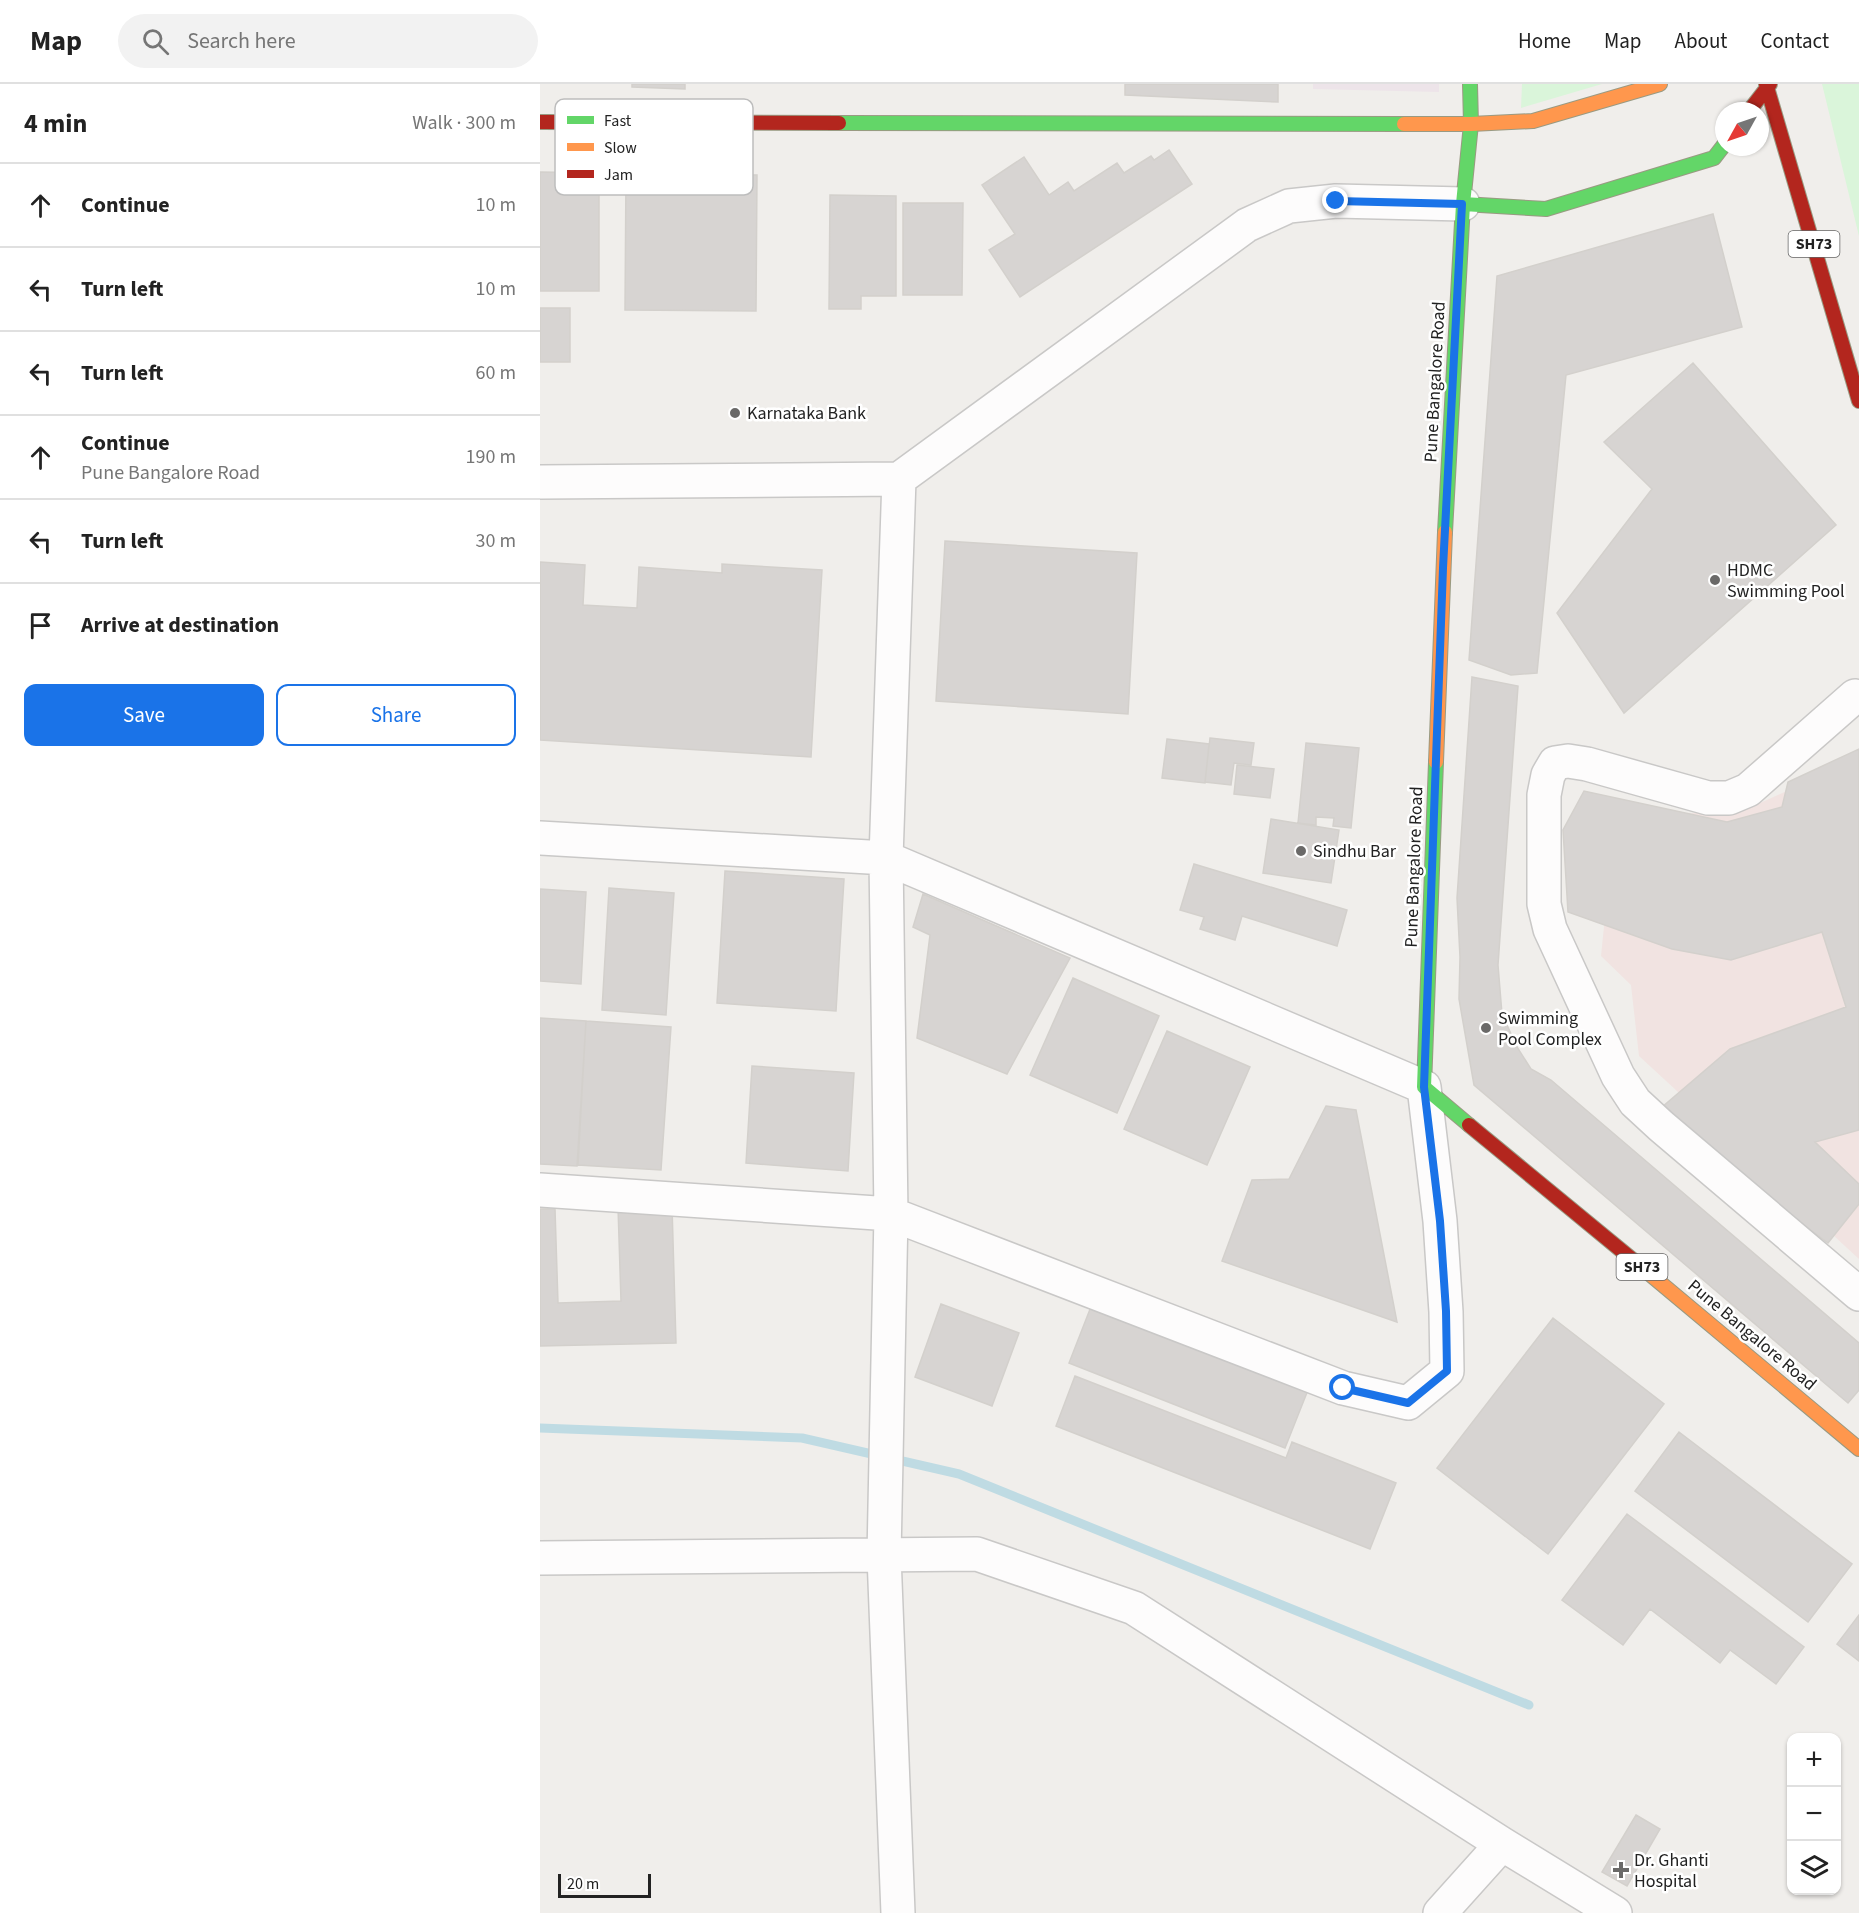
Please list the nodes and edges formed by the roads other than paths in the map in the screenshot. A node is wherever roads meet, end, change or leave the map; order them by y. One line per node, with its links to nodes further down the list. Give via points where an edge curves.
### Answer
1 (1470, 84): 8 (main road, Pune Bangalore Road)
2 (1660, 84): 8 (main road, via 1533,121)
3 (1765, 85): 4 (main road); 11 (main road, SH73)
4 (1755, 102)
5 (540, 122): 6 (main road)
6 (555, 122)
7 (753, 122): 8 (main road)
8 (1471, 124): 10 (main road, Pune Bangalore Road)
9 (1716, 156): 10 (main road, via 1546,209)
10 (1462, 204): 12 (street, via 1336,201 1289,206 1247,225); 17 (main road, Pune Bangalore Road, via 1443,568)
11 (1859, 401)
12 (899, 479): 13 (street); 16 (street)
13 (540, 482)
14 (1855, 696): 20 (street, via 1748,790 1729,798 1708,798 1587,764 1556,764 1548,775 1544,795 1544,904 1550,929 1618,1076 1635,1102)
15 (540, 838): 16 (street)
16 (886, 858): 17 (street); 19 (street)
17 (1424, 1087): 19 (street, via 1440,1221 1447,1371 1408,1403 1343,1388); 21 (main road, Pune Bangalore Road / SH73)
18 (540, 1190): 19 (street)
19 (891, 1214): 22 (street)
20 (1859, 1294)
21 (1859, 1449)
22 (884, 1556): 23 (street); 24 (street, via 977,1554 1134,1608); 25 (street)
23 (540, 1558)
24 (1502, 1844): 26 (street); 27 (street)
25 (898, 1913)
26 (1440, 1913)
27 (1616, 1913)

